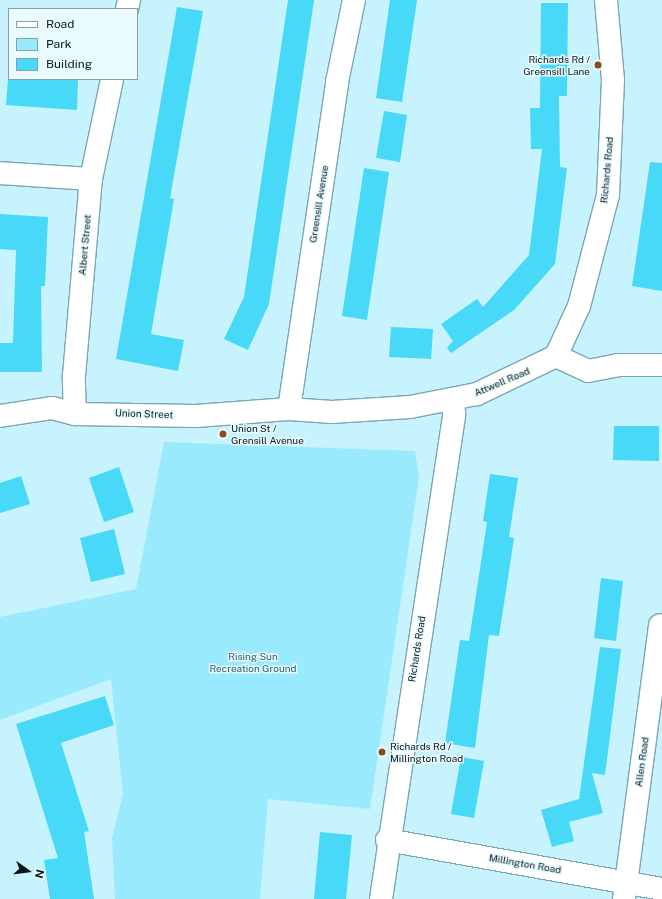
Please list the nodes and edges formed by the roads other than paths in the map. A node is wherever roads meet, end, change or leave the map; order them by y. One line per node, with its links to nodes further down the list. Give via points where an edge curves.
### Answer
1 (354, 0): 9 (street, Greensill Avenue, via 337,82)
2 (606, 0): 6 (street, Richards Road, via 613,80 608,195 579,306)
3 (112, 80): 5 (street, Albert Street)
4 (0, 173): 5 (street)
5 (91, 179): 10 (street, Albert Street, via 74,368)
6 (556, 356): 7 (street, via 588,371 618,366); 8 (street, Attwell Road, via 477,394)
7 (662, 365)
8 (453, 399): 9 (street, Attwell Road, via 410,407 332,412); 13 (street, Richards Road, via 454,414)
9 (289, 408): 10 (street, Union Street, via 196,416)
10 (75, 414): 11 (street, Union Street, via 52,408)
11 (0, 416)
12 (660, 625): 15 (street, Allen Road)
13 (387, 840): 15 (street, Millington Road); 16 (street, Richards Road)
14 (662, 889): 15 (street, Millington Road)
15 (625, 891)
16 (381, 899)

